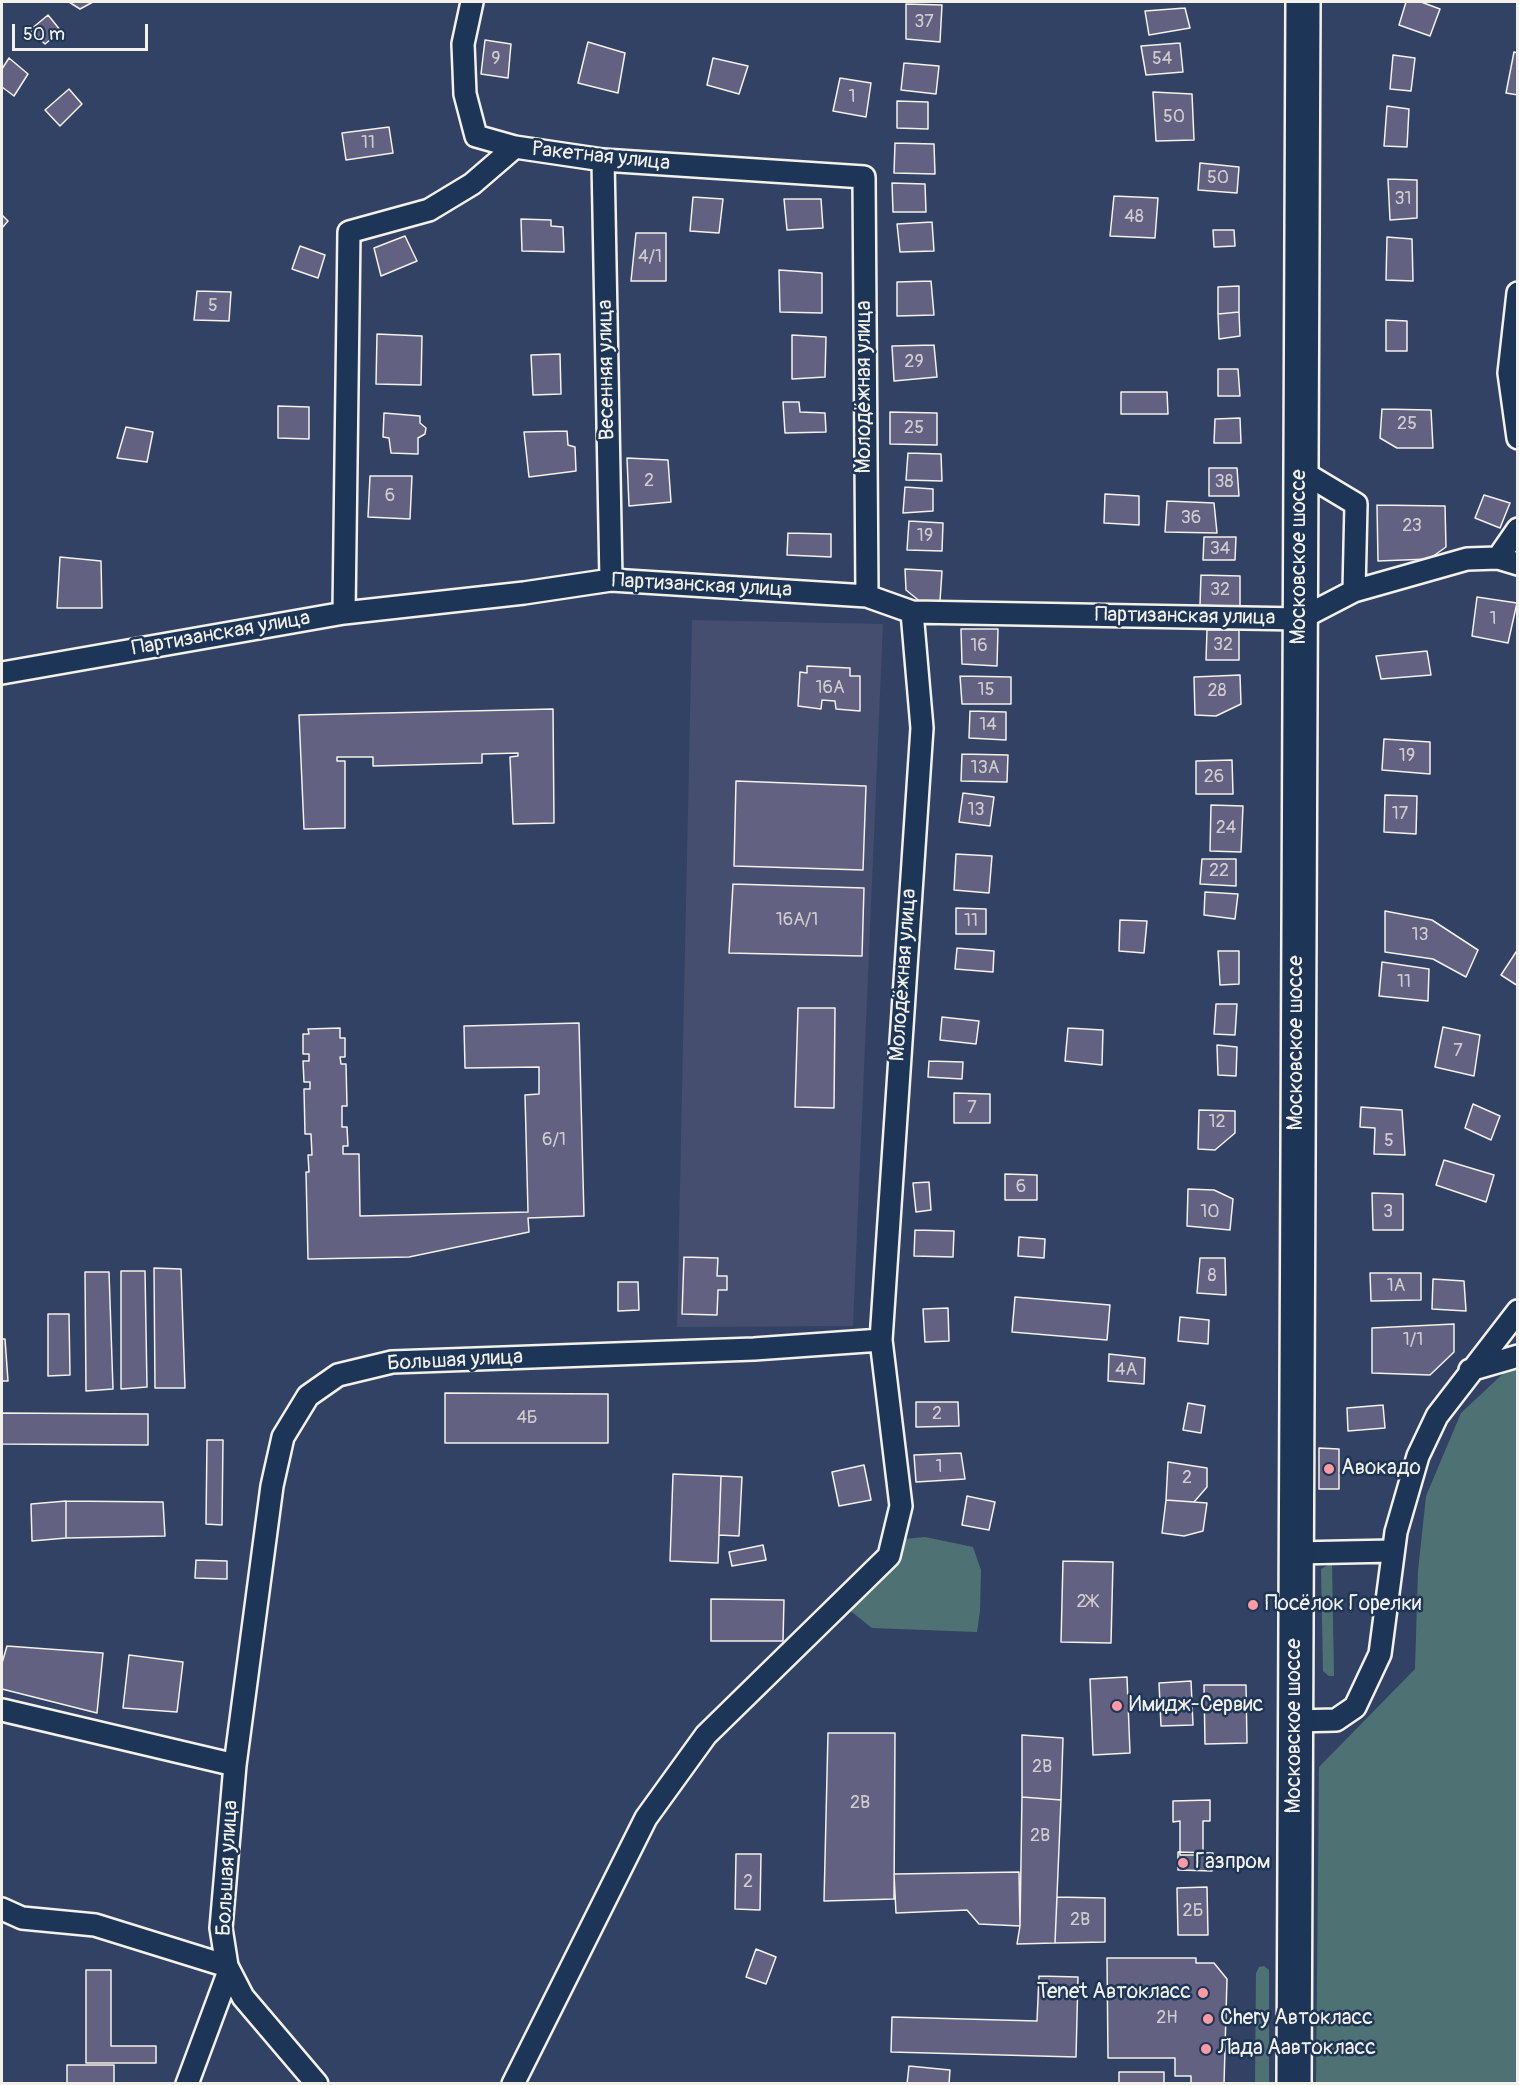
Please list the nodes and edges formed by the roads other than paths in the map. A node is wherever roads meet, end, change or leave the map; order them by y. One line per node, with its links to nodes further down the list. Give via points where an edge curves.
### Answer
1 (472, 2): 3 (street, Ракетная улица, via 463,44 465,94 476,136)
2 (1303, 2): 8 (main road, Московское шоссе)
3 (515, 147): 4 (street, Ракетная улица); 15 (street, via 472,184 429,210 348,232)
4 (603, 160): 5 (street, Ракетная улица); 11 (street, Весенняя улица)
5 (864, 177): 13 (street, Молодёжная улица)
6 (1518, 293): 7 (street, via 1509,373)
7 (1518, 438)
8 (1301, 471): 12 (street, via 1356,504); 16 (main road, Московское шоссе)
9 (1518, 529): 10 (street)
10 (1508, 561): 12 (street, via 1467,559)
11 (611, 580): 13 (street, Партизанская улица); 15 (street, Партизанская улица)
12 (1354, 591): 16 (street)
13 (867, 596): 14 (street, Партизанская улица)
14 (912, 612): 16 (street, Партизанская улица); 19 (street, Молодёжная улица, via 922,728)
15 (344, 613): 17 (street, Партизанская улица)
16 (1300, 620): 23 (main road, Московское шоссе)
17 (2, 673)
18 (1518, 1311): 21 (street)
19 (881, 1340): 26 (street, Большая улица, via 754,1349 392,1362 338,1375 308,1396 283,1437 272,1486); 31 (street, Молодёжная улица, via 901,1506 889,1556 706,1735 646,1818)
20 (1518, 1356): 21 (street)
21 (1470, 1370): 22 (street, via 1437,1416 1418,1456)
22 (1393, 1551): 23 (street); 25 (street, via 1380,1654 1355,1707 1336,1720)
23 (1295, 1553): 25 (main road, Московское шоссе)
24 (2, 1710): 26 (street)
25 (1295, 1721): 32 (main road, Московское шоссе)
26 (235, 1765): 28 (street, Большая улица, via 221,1928)
27 (2, 1909): 28 (street, via 22,1918 95,1924)
28 (228, 1969): 29 (street); 30 (street, Большая улица, via 243,1997)
29 (187, 2084)
30 (317, 2084)
31 (513, 2084)
32 (1294, 2084)

